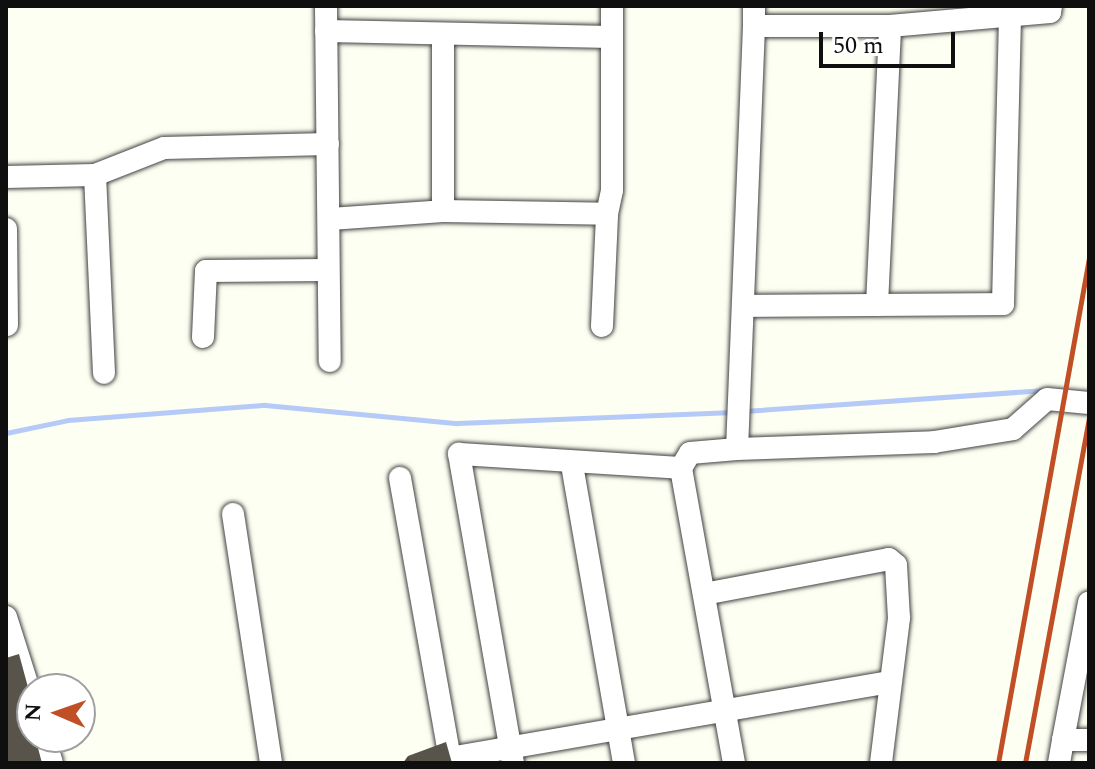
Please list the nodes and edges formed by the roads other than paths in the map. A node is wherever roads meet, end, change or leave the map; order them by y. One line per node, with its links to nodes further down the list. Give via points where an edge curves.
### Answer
1 (326, 6): 7 (street)
2 (612, 6): 9 (street)
3 (1051, 6): 5 (street, via 1050,12)
4 (754, 16): 6 (street); 19 (street)
5 (1010, 16): 6 (street); 18 (street, via 1003,304)
6 (890, 26): 18 (street)
7 (326, 31): 8 (street); 10 (street)
8 (443, 37): 9 (street); 13 (street)
9 (612, 37): 14 (street, via 612,190)
10 (328, 144): 11 (street, via 164,148); 15 (street)
11 (95, 175): 12 (street); 24 (street)
12 (6, 177)
13 (443, 211): 14 (street); 15 (street)
14 (607, 214): 21 (street)
15 (330, 219): 17 (street)
16 (6, 229): 20 (street)
17 (328, 270): 22 (street, via 206,271); 23 (street)
18 (877, 305): 19 (street)
19 (743, 306): 26 (street)
20 (7, 325)
21 (602, 326)
22 (203, 337)
23 (330, 361)
24 (104, 373)
25 (1089, 403): 26 (street, via 1047,399 1013,429 934,442)
26 (737, 449): 28 (street, via 690,453)
27 (572, 465): 28 (street); 37 (street); 40 (street, via 459,454)
28 (681, 468): 31 (street)
29 (400, 478): 41 (street)
30 (233, 514): 42 (street)
31 (704, 594): 35 (street, via 889,559 896,565 899,618); 36 (street)
32 (1089, 602): 38 (street)
33 (6, 617): 34 (street)
34 (24, 673)
35 (889, 682): 36 (street); 45 (street)
36 (725, 712): 37 (street); 44 (street)
37 (618, 731): 40 (street); 43 (street)
38 (1063, 740): 39 (street); 46 (street)
39 (1089, 740)
40 (512, 755): 41 (street)
41 (451, 760)
42 (271, 763)
43 (624, 763)
44 (734, 763)
45 (881, 763)
46 (1059, 763)

